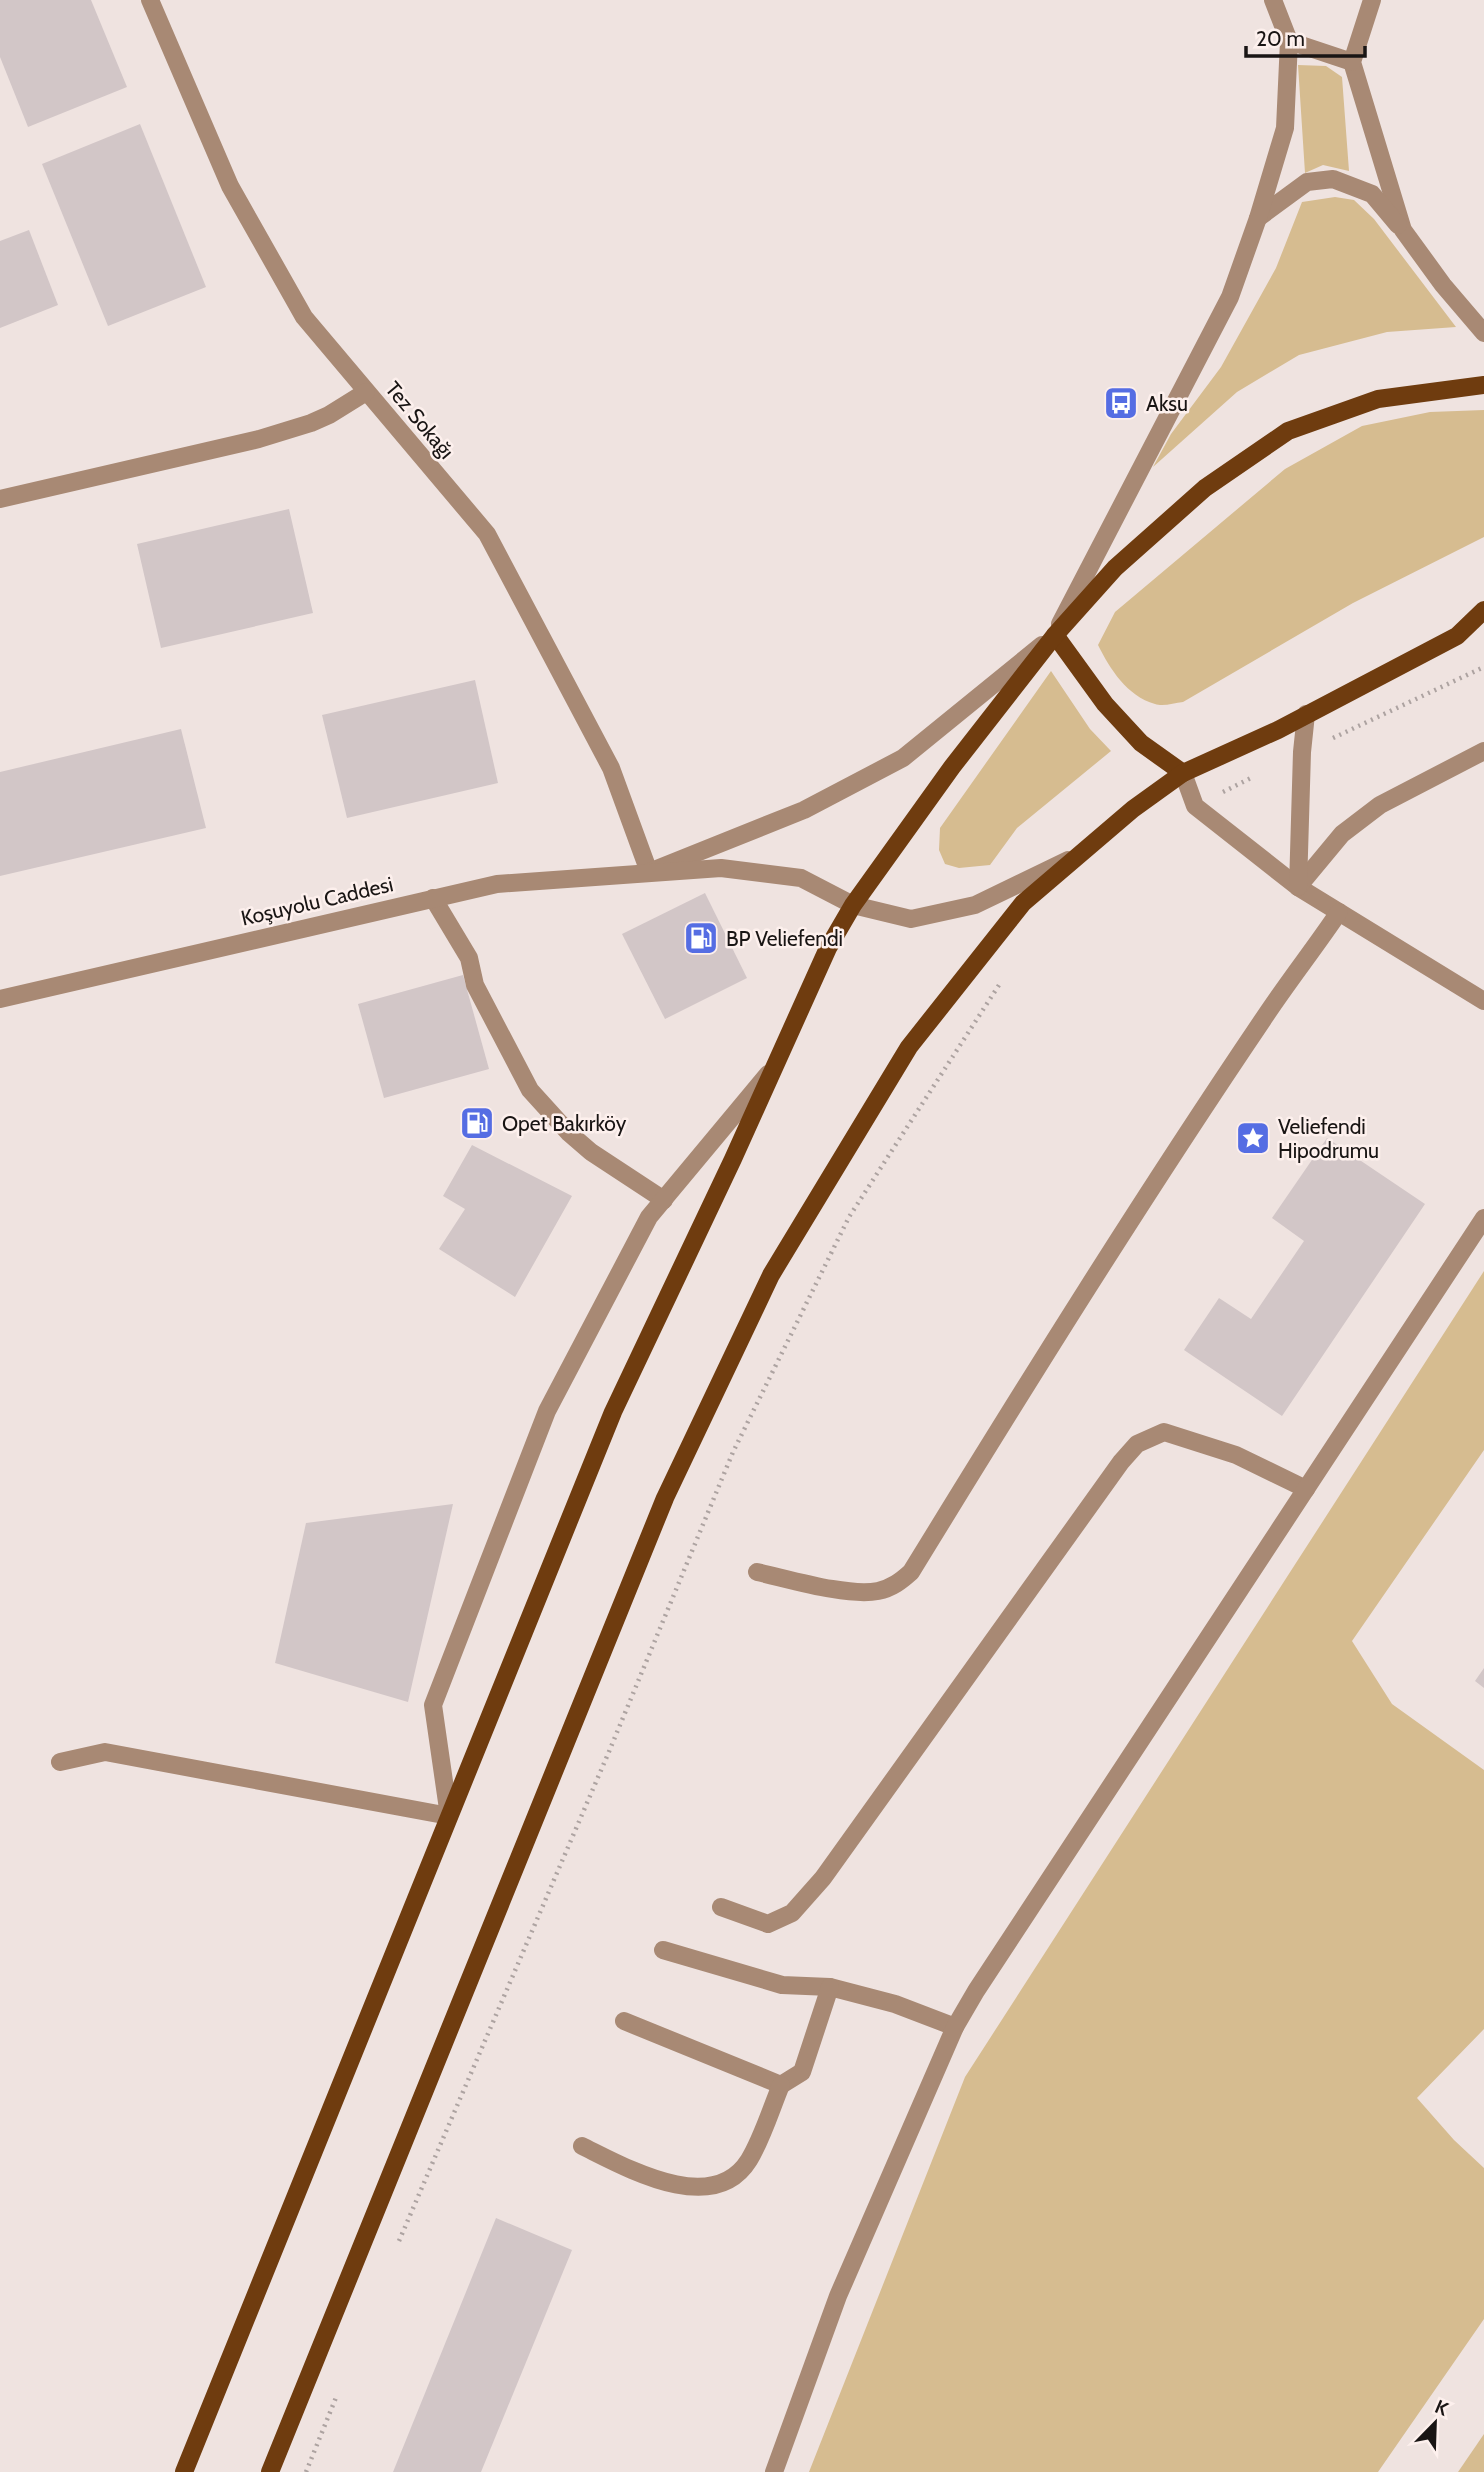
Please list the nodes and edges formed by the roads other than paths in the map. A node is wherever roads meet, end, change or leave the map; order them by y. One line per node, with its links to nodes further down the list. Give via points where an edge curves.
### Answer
1 (150, 0): 10 (street, Tez Sokağı, via 230,186 304,317)
2 (1273, 0): 4 (street)
3 (1372, 0): 5 (street)
4 (1289, 41): 5 (street); 6 (street, via 1284,128)
5 (1352, 62): 7 (street)
6 (1258, 218): 7 (street, via 1307,182 1334,179 1372,194); 14 (street, via 1230,298)
7 (1403, 230): 8 (street)
8 (1484, 333)
9 (1484, 385): 14 (main road, via 1378,399 1288,430 1205,488 1115,568)
10 (366, 392): 11 (street, via 330,415 259,439); 20 (street, Tez Sokağı, via 487,534 611,768)
11 (0, 499)
12 (1484, 610): 15 (main road)
13 (1484, 622): 15 (main road)
14 (1055, 635): 18 (main road, via 1105,704 1141,743); 20 (street, via 903,758 804,810); 23 (main road)
15 (1457, 636): 16 (main road)
16 (1306, 714): 18 (main road); 21 (street)
17 (1484, 751): 21 (street, via 1380,804 1342,834)
18 (1183, 773): 19 (main road); 21 (street, via 1195,806)
19 (1080, 854): 23 (street, Koşuyolu Caddesi, via 975,905 911,919); 42 (main road, via 1023,903 909,1047 771,1275 665,1498)
20 (649, 872): 22 (street, Koşuyolu Caddesi, via 497,884); 23 (street, Koşuyolu Caddesi, via 721,868 801,878)
21 (1298, 887): 24 (street)
22 (433, 898): 25 (street, Koşuyolu Caddesi); 28 (street, via 468,958 487,1011 530,1090 591,1152)
23 (853, 905): 27 (main road, via 828,948)
24 (1339, 912): 26 (street); 31 (street, via 1161,1175 911,1572 898,1585 877,1592 834,1590)
25 (0, 999)
26 (1484, 1001)
27 (774, 1068): 28 (street); 33 (main road, via 613,1412)
28 (664, 1200): 33 (street, via 649,1217 547,1410 433,1705)
29 (1484, 1218): 30 (street)
30 (1306, 1489): 34 (street, via 1236,1455 1164,1432 1136,1444 808,1896 792,1913 768,1924); 38 (street)
31 (757, 1572)
32 (60, 1762): 33 (street, via 105,1752)
33 (449, 1816): 41 (main road)
34 (722, 1907)
35 (663, 1950): 36 (street, via 782,1985)
36 (830, 1987): 38 (street, via 895,2004); 39 (street, via 802,2072)
37 (624, 2021): 39 (street)
38 (955, 2027): 43 (street, via 838,2296)
39 (781, 2085): 40 (street, via 749,2161 732,2179 705,2187 661,2182)
40 (582, 2146)
41 (184, 2472)
42 (270, 2472)
43 (774, 2472)

